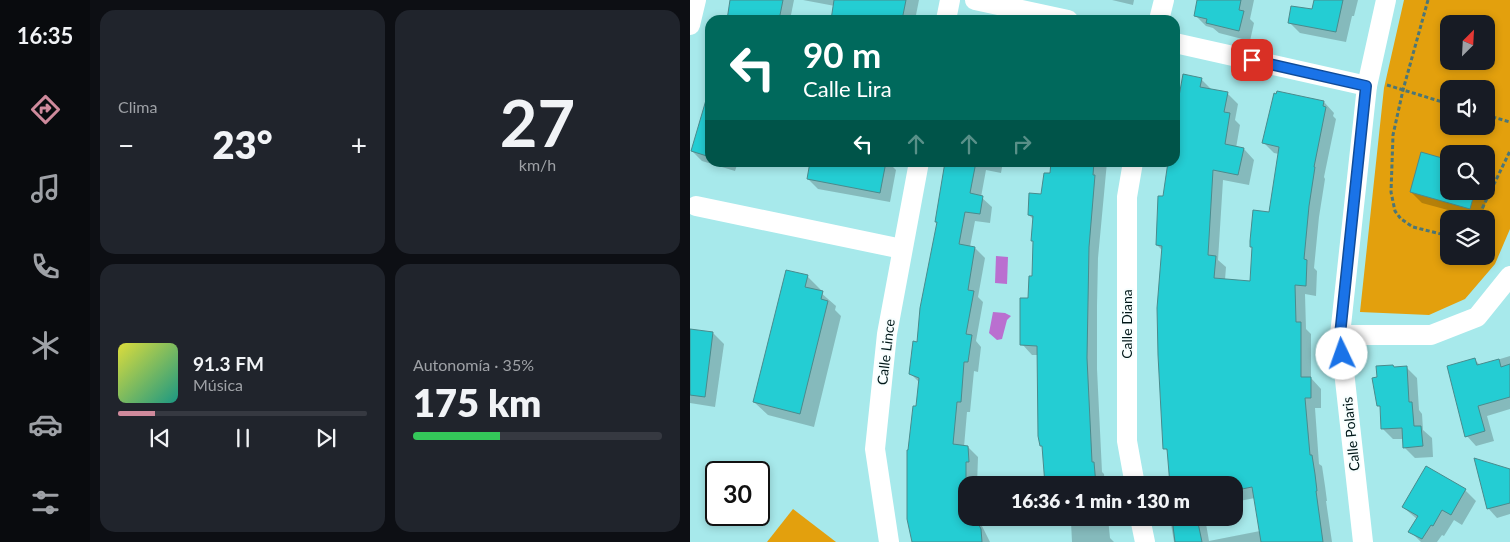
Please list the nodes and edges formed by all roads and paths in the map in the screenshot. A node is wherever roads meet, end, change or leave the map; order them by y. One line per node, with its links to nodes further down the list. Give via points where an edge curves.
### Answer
1 (696, 0): 10 (street)
2 (950, 0): 7 (street)
3 (974, 0): 8 (street)
4 (1164, 0): 9 (street)
5 (1386, 0): 12 (street, Calle Polaris)
6 (1428, 0): 13 (path)
7 (947, 15)
8 (1044, 15)
9 (1160, 15)
10 (690, 25)
11 (1180, 44): 12 (street)
12 (1366, 86): 13 (path, via 1380,83); 25 (street, Calle Polaris)
13 (1403, 90): 14 (path); 22 (path, via 1393,135 1391,192 1395,210 1413,228)
14 (1440, 101)
15 (1495, 118): 16 (path)
16 (1510, 122)
17 (1510, 151): 21 (path)
18 (918, 167): 23 (street, Calle Lince)
19 (1132, 167): 26 (street, Calle Diana, via 1127,197 1127,441)
20 (696, 206): 23 (street)
21 (1481, 210)
22 (1440, 234)
23 (902, 249): 28 (street, Calle Lince, via 887,334 875,449)
24 (1510, 276): 25 (street, via 1477,317 1431,336)
25 (1340, 335): 30 (street, Calle Polaris)
26 (1133, 476)
27 (1141, 526): 29 (street)
28 (889, 542)
29 (1144, 542)
30 (1362, 542)

